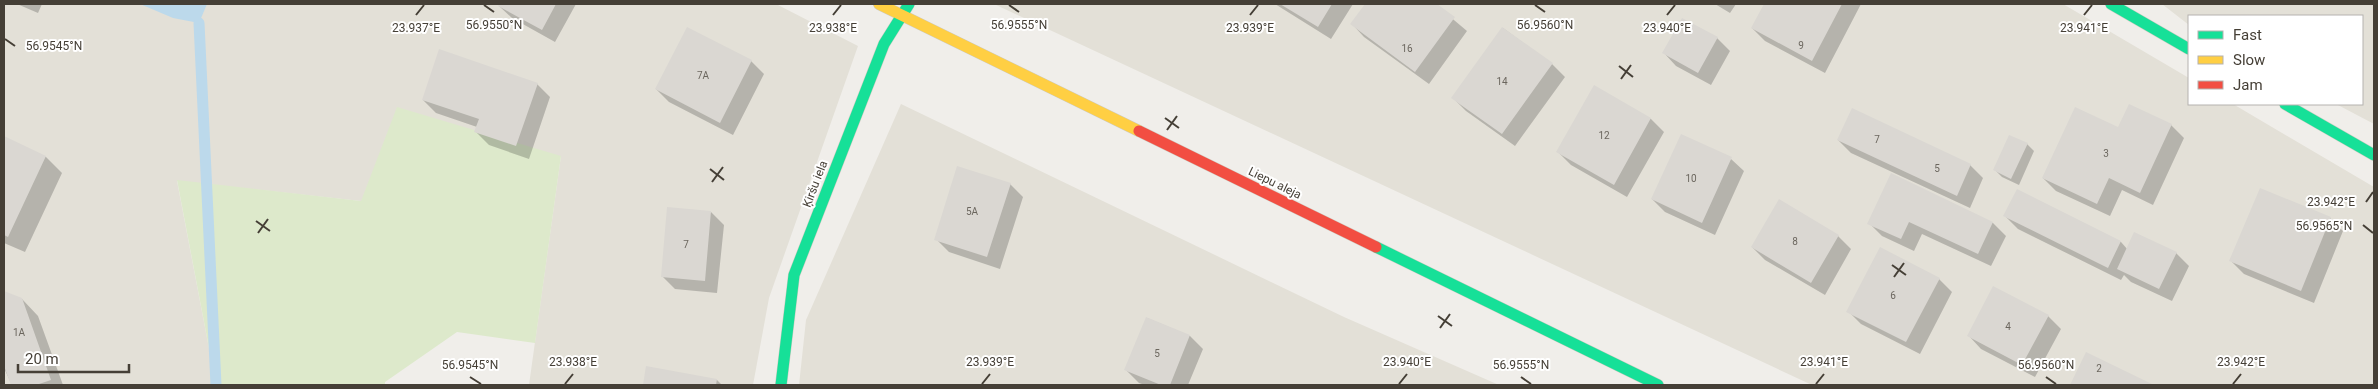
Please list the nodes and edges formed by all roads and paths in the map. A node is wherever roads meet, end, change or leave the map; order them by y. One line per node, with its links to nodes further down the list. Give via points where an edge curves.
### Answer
1 (879, 4): 4 (street, Liepu aleja)
2 (910, 4): 4 (street, Ķiršu iela)
3 (2111, 4): 5 (street)
4 (903, 16): 8 (street, Ķiršu iela, via 884,44 794,275); 9 (street, Liepu aleja)
5 (2188, 47)
6 (2287, 105): 7 (street)
7 (2374, 155)
8 (781, 385)
9 (1658, 385)

